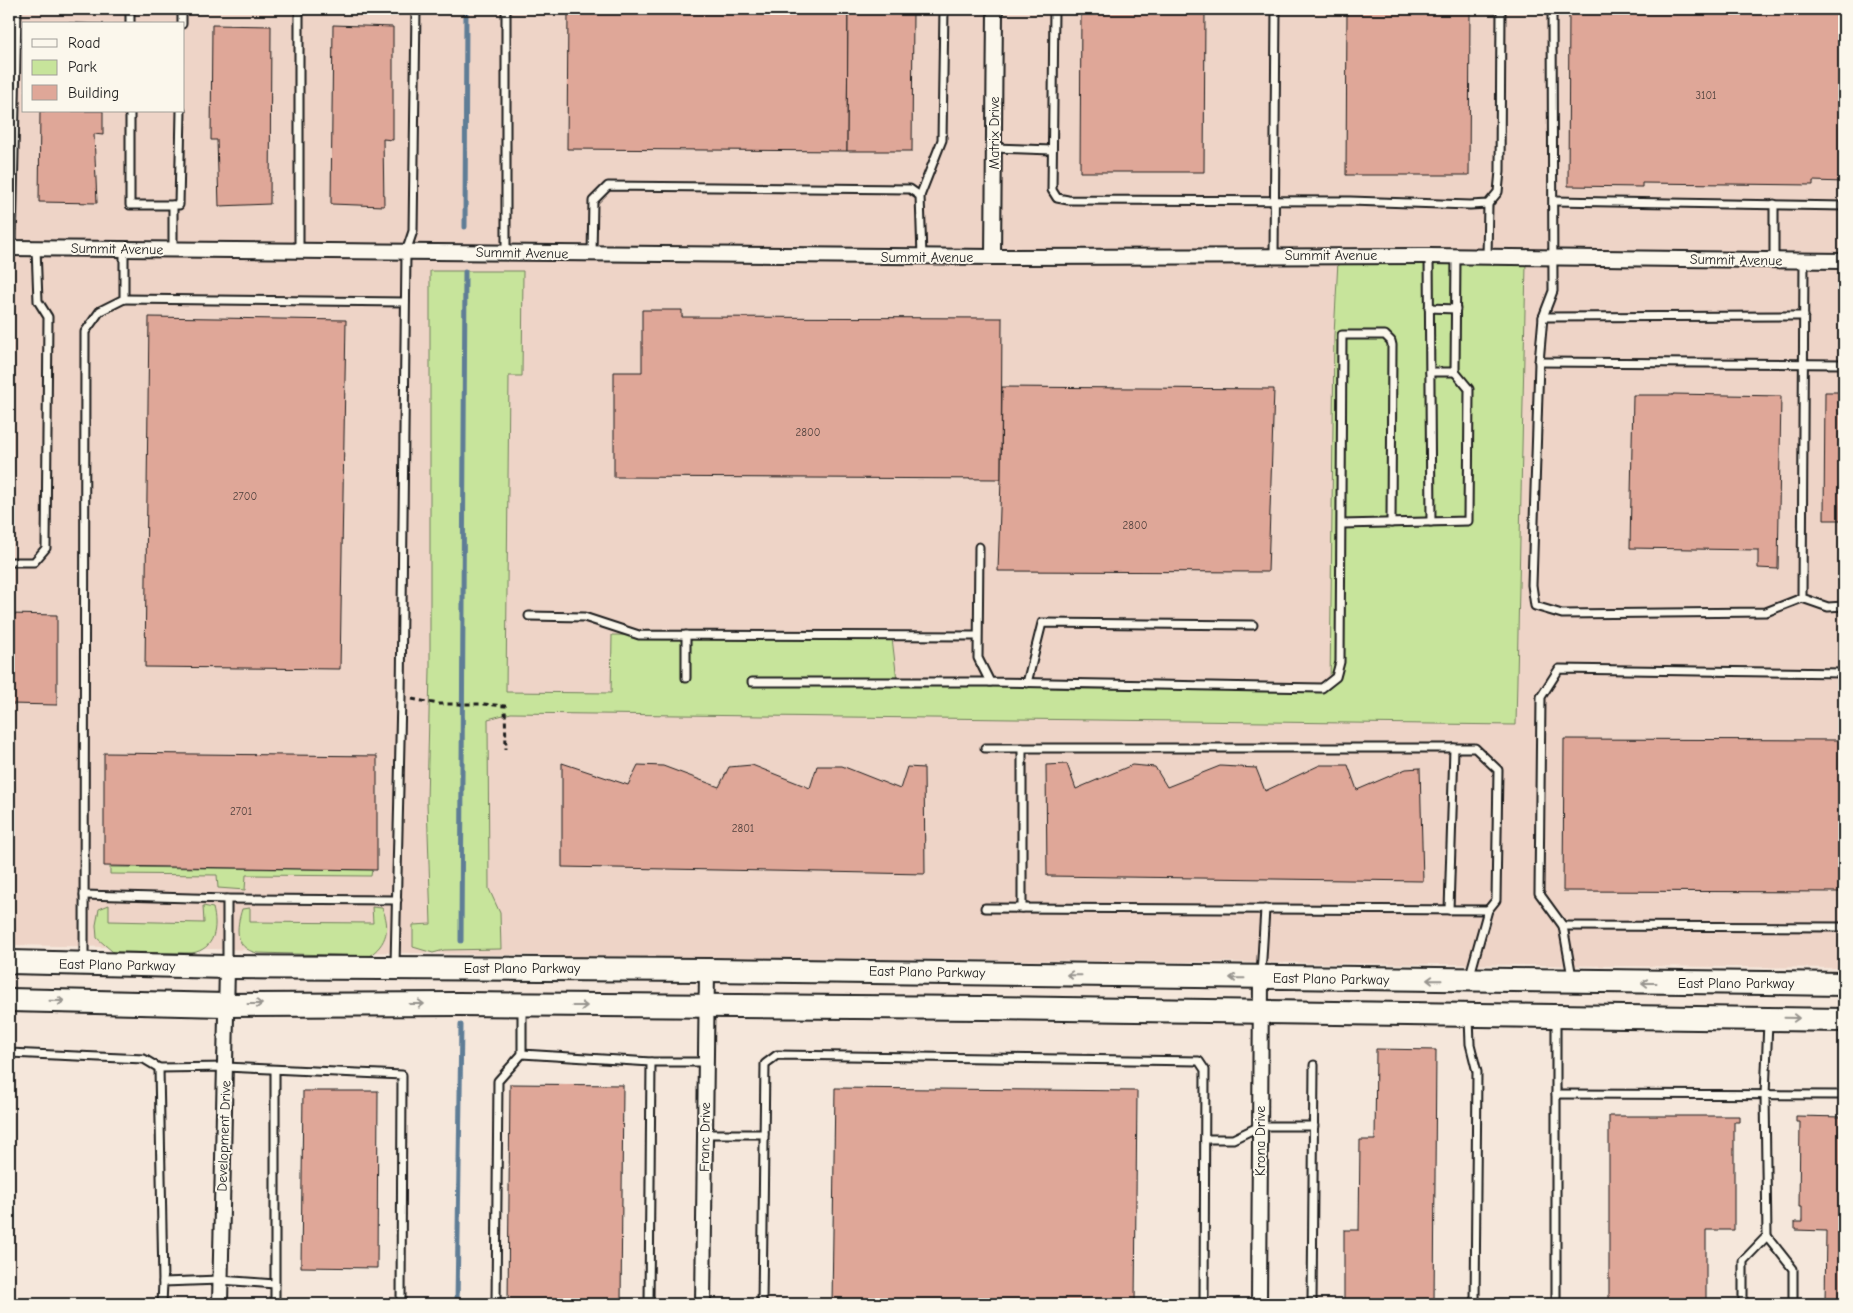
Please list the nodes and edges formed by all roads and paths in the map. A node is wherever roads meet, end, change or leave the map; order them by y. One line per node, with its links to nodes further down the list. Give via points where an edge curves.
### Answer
1 (17, 9): 26 (lane)
2 (130, 9): 13 (lane)
3 (182, 9): 14 (lane)
4 (299, 9): 30 (lane)
5 (416, 9): 31 (lane, via 413,231)
6 (506, 9): 32 (lane)
7 (944, 9): 19 (lane, via 942,140)
8 (996, 9): 17 (street, Matrix Drive)
9 (1054, 9): 18 (lane)
10 (1276, 9): 20 (lane)
11 (1501, 9): 22 (lane, via 1500,171 1498,192)
12 (1552, 9): 21 (lane)
13 (130, 22)
14 (182, 22)
15 (130, 112): 24 (lane, via 130,205)
16 (180, 112): 24 (lane, via 179,205)
17 (994, 148): 18 (lane); 38 (street, Matrix Drive)
18 (1052, 150): 20 (lane, via 1052,190 1057,198)
19 (920, 196): 33 (lane, via 910,189 608,186 593,201); 37 (lane)
20 (1274, 201): 22 (lane); 34 (lane)
21 (1554, 201): 23 (lane); 40 (lane)
22 (1488, 204): 39 (lane)
23 (1774, 204): 25 (lane); 41 (lane)
24 (174, 205): 29 (lane)
25 (1844, 206)
26 (10, 248): 27 (street, Summit Avenue)
27 (36, 248): 28 (street, Summit Avenue); 59 (lane, via 38,301 48,317 46,548 34,562)
28 (124, 249): 29 (street, Summit Avenue); 44 (lane)
29 (173, 250): 30 (street, Summit Avenue)
30 (299, 251): 31 (street, Summit Avenue)
31 (406, 252): 32 (street, Summit Avenue); 45 (lane)
32 (506, 253): 33 (street, Summit Avenue)
33 (592, 254): 37 (street, Summit Avenue)
34 (1274, 255): 35 (street, Summit Avenue); 38 (street, Summit Avenue)
35 (1429, 256): 36 (street, Summit Avenue); 46 (lane)
36 (1456, 256): 39 (street, Summit Avenue); 47 (lane)
37 (922, 257): 38 (street, Summit Avenue)
38 (993, 257)
39 (1488, 257): 40 (street, Summit Avenue)
40 (1553, 258): 41 (street, Summit Avenue); 49 (lane, via 1553,290)
41 (1774, 260): 42 (street, Summit Avenue)
42 (1804, 260): 43 (street, Summit Avenue); 48 (lane)
43 (1844, 261)
44 (124, 299): 45 (lane); 76 (lane, via 100,311 85,332)
45 (405, 302): 71 (lane)
46 (1430, 308): 47 (lane); 53 (lane)
47 (1456, 309): 54 (lane)
48 (1804, 316): 49 (lane); 51 (lane)
49 (1542, 317): 50 (lane)
50 (1539, 362): 51 (lane); 60 (lane, via 1532,585 1535,606 1562,614 1766,612)
51 (1804, 364): 52 (lane); 60 (lane)
52 (1844, 364)
53 (1430, 372): 54 (lane); 55 (lane)
54 (1456, 372): 55 (lane, via 1469,389 1468,521)
55 (1431, 522): 56 (lane)
56 (1391, 523): 57 (lane); 57 (lane, via 1392,346 1384,335 1342,335)
57 (1342, 524): 70 (lane, via 1340,662 1336,677 1322,688)
58 (979, 547): 65 (lane)
59 (9, 562)
60 (1802, 598): 61 (lane, via 1828,607)
61 (1844, 606)
62 (529, 616): 64 (lane, via 584,617 639,635)
63 (1253, 625): 70 (lane, via 1042,623)
64 (686, 635): 65 (lane); 67 (lane)
65 (977, 636): 69 (lane, via 978,658)
66 (1844, 673): 84 (lane, via 1559,669 1541,697 1539,893)
67 (686, 678)
68 (752, 682): 69 (lane)
69 (990, 682): 70 (lane)
70 (1027, 683)
71 (401, 697): 75 (path, via 438,704 505,706); 78 (lane)
72 (985, 748): 73 (lane)
73 (1022, 748): 74 (lane); 80 (lane)
74 (1454, 748): 82 (lane); 83 (lane, via 1475,748 1498,770 1496,900)
75 (506, 749)
76 (84, 895): 77 (lane); 87 (lane)
77 (227, 899): 78 (lane); 88 (lane)
78 (397, 900): 89 (lane)
79 (985, 908): 80 (lane)
80 (1022, 908): 81 (lane)
81 (1265, 909): 82 (lane); 93 (lane)
82 (1449, 910): 83 (lane)
83 (1488, 910): 94 (lane)
84 (1563, 926): 85 (lane); 95 (lane)
85 (1844, 927)
86 (9, 962): 87 (main road, East Plano Parkway)
87 (84, 964): 88 (main road, East Plano Parkway)
88 (227, 967): 89 (main road, East Plano Parkway); 99 (street, Development Drive)
89 (395, 968): 90 (main road, East Plano Parkway)
90 (458, 968): 91 (main road, East Plano Parkway); 100 (main road)
91 (707, 970): 92 (main road, East Plano Parkway); 102 (street, Franc Drive)
92 (985, 973): 93 (main road, East Plano Parkway, one-way to 92); 103 (main road)
93 (1261, 978): 94 (main road, East Plano Parkway, one-way to 93); 104 (street, Krona Drive)
94 (1469, 980): 95 (main road, East Plano Parkway); 105 (main road)
95 (1573, 982): 96 (main road, East Plano Parkway, one-way to 95)
96 (1768, 983): 97 (main road, East Plano Parkway); 107 (main road)
97 (1844, 984)
98 (9, 1000): 99 (main road, one-way to 99)
99 (225, 1004): 100 (main road, one-way to 100); 114 (street, Development Drive)
100 (458, 1004): 101 (main road)
101 (522, 1005): 102 (main road, one-way to 102); 110 (lane)
102 (706, 1007): 103 (main road); 112 (street, Franc Drive)
103 (984, 1008): 104 (main road)
104 (1261, 1012): 105 (main road); 120 (street, Krona Drive)
105 (1469, 1016): 106 (main road); 140 (lane, via 1470,1044 1477,1072)
106 (1556, 1016): 107 (main road); 117 (lane)
107 (1768, 1018): 108 (main road, one-way to 108); 118 (lane)
108 (1844, 1020)
109 (9, 1053): 115 (lane, via 144,1059)
110 (522, 1054): 111 (lane); 133 (lane, via 498,1081)
111 (651, 1062): 112 (lane); 134 (lane)
112 (706, 1062): 122 (street, Franc Drive)
113 (1314, 1065): 121 (lane)
114 (226, 1067): 115 (lane); 116 (lane); 126 (street, Development Drive)
115 (159, 1068): 127 (lane)
116 (275, 1070): 128 (lane); 132 (lane, via 402,1075)
117 (1556, 1094): 118 (lane); 141 (lane)
118 (1765, 1095): 119 (lane); 125 (lane)
119 (1844, 1095)
120 (1260, 1126): 121 (lane); 124 (lane, via 1233,1139); 138 (street, Krona Drive)
121 (1314, 1126): 139 (lane)
122 (705, 1134): 123 (lane); 135 (street, Franc Drive)
123 (764, 1134): 124 (lane, via 764,1064 777,1055 1198,1061 1205,1070); 136 (lane)
124 (1205, 1139): 137 (lane)
125 (1767, 1236): 142 (lane, via 1743,1261); 143 (lane, via 1793,1269)
126 (220, 1280): 127 (lane); 128 (lane); 130 (street, Development Drive)
127 (163, 1282): 129 (lane)
128 (275, 1284): 131 (lane)
129 (162, 1304)
130 (220, 1304)
131 (275, 1304)
132 (401, 1304)
133 (496, 1304)
134 (650, 1304)
135 (703, 1304)
136 (762, 1304)
137 (1204, 1304)
138 (1259, 1304)
139 (1312, 1304)
140 (1476, 1304)
141 (1556, 1304)
142 (1743, 1304)
143 (1793, 1304)

